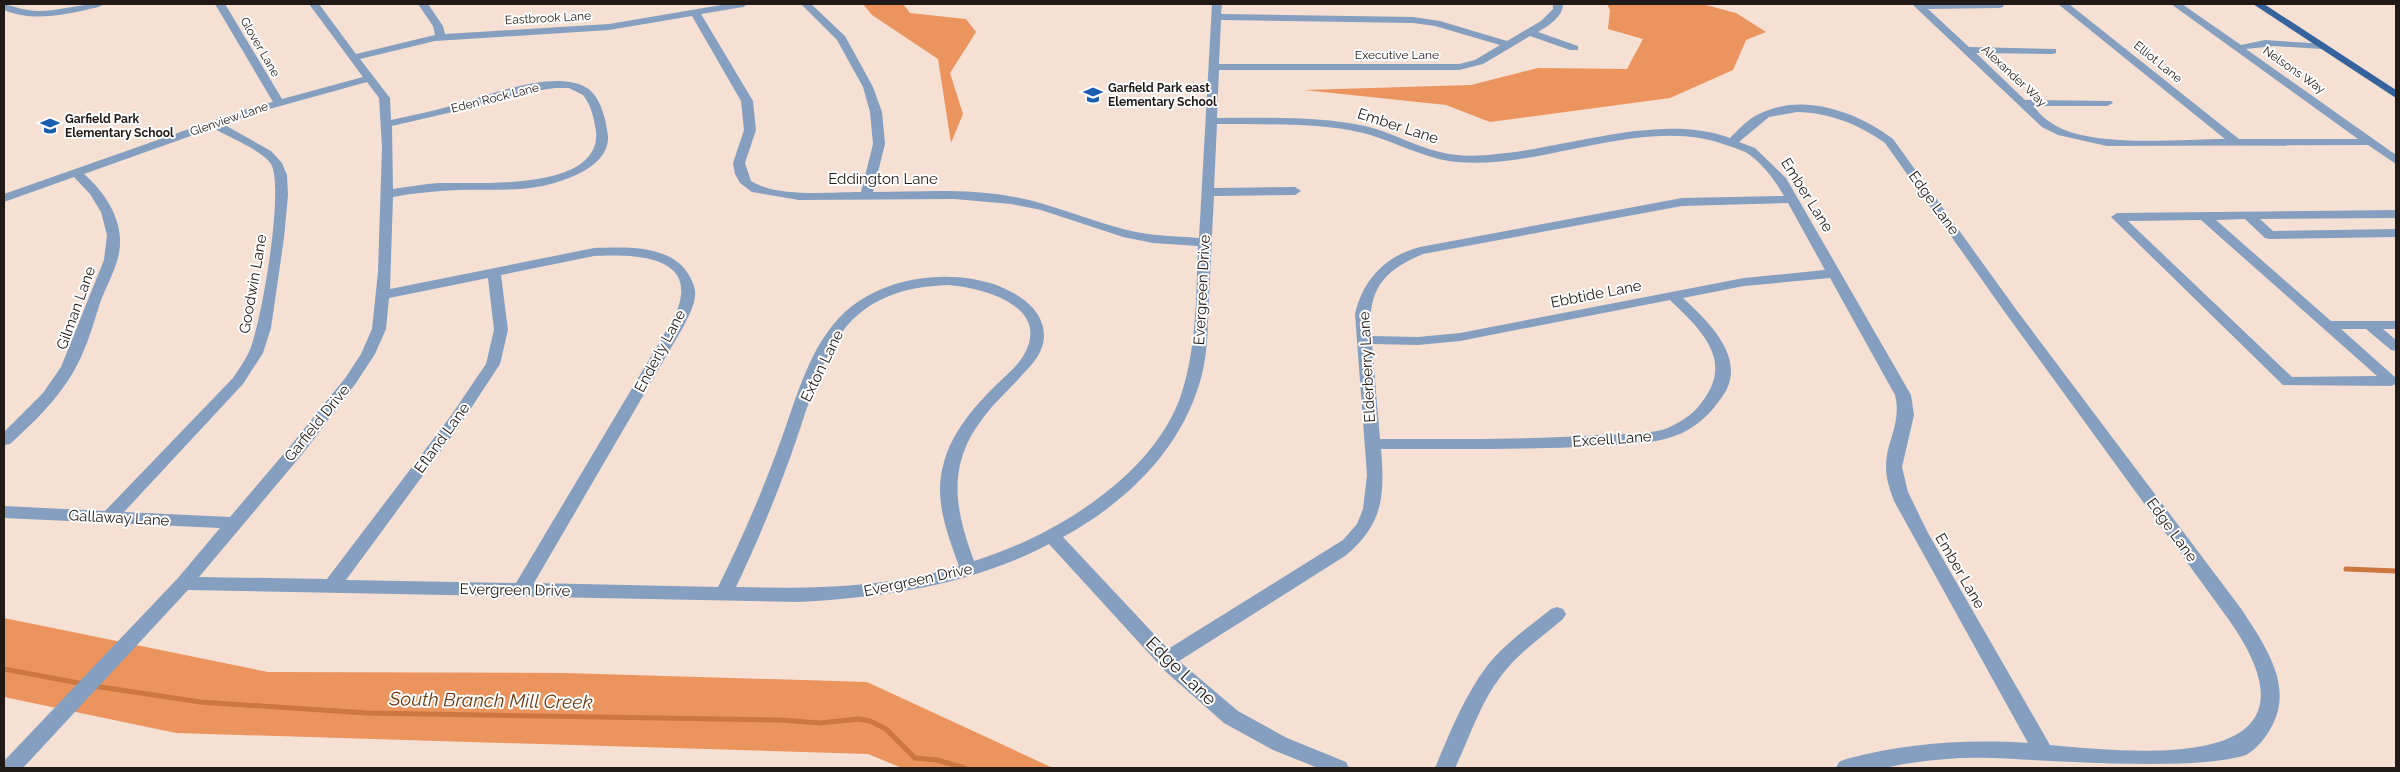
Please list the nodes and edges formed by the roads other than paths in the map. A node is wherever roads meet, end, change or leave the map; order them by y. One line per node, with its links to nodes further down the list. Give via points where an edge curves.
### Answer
1 (98, 4): 13 (street, via 42,13 16,12)
2 (220, 4): 28 (street, Glover Lane)
3 (314, 4): 24 (street, Garfield Drive)
4 (423, 4): 17 (street, via 438,26)
5 (743, 4): 15 (street, Eastbrook Lane)
6 (806, 4): 42 (street, via 848,48 868,87 876,112 879,144)
7 (1558, 4): 16 (street, Executive Lane, via 1555,14)
8 (2063, 4): 35 (street, Elliot Lane)
9 (2176, 4): 19 (street, Nelsons Way)
10 (2258, 4): 20 (main road)
11 (1918, 5): 12 (street); 22 (street, Alexander Way)
12 (2000, 5)
13 (4, 7)
14 (1216, 10): 18 (street, via 1419,20); 25 (street, Evergreen Drive)
15 (695, 13): 17 (street, Eastbrook Lane, via 609,27); 42 (street, Eddington Lane, via 747,101 750,130 739,163 746,183 776,194)
16 (1529, 32): 18 (street, Executive Lane); 21 (street)
17 (441, 37): 24 (street, Eastbrook Lane)
18 (1506, 44): 25 (street, Executive Lane, via 1479,62 1446,68)
19 (2242, 46): 20 (street, via 2291,49); 36 (street, Nelsons Way)
20 (2322, 46): 27 (main road)
21 (1574, 48)
22 (1967, 50): 23 (street); 29 (street, Alexander Way)
23 (2052, 50)
24 (355, 56): 26 (street, Garfield Drive)
25 (1214, 67): 31 (street, Evergreen Drive)
26 (371, 78): 28 (street, Glenview Lane); 33 (street, Garfield Drive, via 384,98)
27 (2396, 94)
28 (279, 103): 32 (street, Glenview Lane)
29 (2023, 103): 30 (street); 35 (street, Alexander Way, via 2046,125 2062,133 2107,143)
30 (2107, 103)
31 (1211, 121): 34 (street, Ember Lane, via 1349,127 1426,153 1460,159 1494,158 1656,133 1684,132); 40 (street, Evergreen Drive)
32 (214, 124): 38 (street, Glenview Lane); 62 (street, Goodwin Lane, via 267,154 281,175 278,238 262,334 256,353 238,381)
33 (387, 124): 41 (street, Garfield Drive); 41 (street, Eden Rock Lane, via 517,91 562,85 581,88 591,95 602,144 596,156 584,166 560,178 532,184 420,188)
34 (1732, 142): 44 (street, Ember Lane, via 1767,161); 72 (street, Edge Lane, via 1766,115 1806,110 1831,112 1862,122 1889,140 2084,412 2236,614 2264,664 2272,692 2270,708 2253,737 2238,749 2193,760 2135,760)
35 (2236, 142): 36 (street, Alexander Way)
36 (2371, 142): 37 (street, Nelsons Way)
37 (2396, 160)
38 (77, 174): 43 (street, Glenview Lane); 59 (street, Gilman Lane, via 96,190 107,210 114,241 111,260 68,372 36,411)
39 (1294, 191): 40 (street)
40 (1207, 192): 49 (street, Evergreen Drive)
41 (386, 194): 52 (street, Garfield Drive)
42 (866, 195): 49 (street, Eddington Lane, via 974,196 1011,200 1044,207 1122,234)
43 (4, 198)
44 (1792, 199): 51 (street, Ember Lane); 57 (street, Elderberry Lane, via 1682,202 1420,251 1397,261 1371,284 1362,314)
45 (2396, 214): 46 (street)
46 (2247, 215): 47 (street); 48 (street, via 2270,235)
47 (2204, 216): 55 (street); 55 (street, via 2117,216 2288,382 2391,381)
48 (2396, 233)
49 (1204, 242): 64 (street, Evergreen Drive, via 1198,360 1190,395 1174,430 1153,459 1130,482)
50 (494, 272): 52 (street, Enderly Lane); 67 (street, Efland Lane, via 501,330 493,364 455,421); 68 (street, Enderly Lane, via 594,252 628,251 657,256 667,262 682,275 688,291 680,316 631,406)
51 (1835, 273): 53 (street, Ebbtide Lane, via 1777,277); 72 (street, Ember Lane, via 1897,382 1908,408 1894,469 1903,499 1919,533)
52 (382, 295): 63 (street, Garfield Drive, via 382,314 368,354 298,448)
53 (1672, 295): 57 (street, Ebbtide Lane, via 1460,337 1418,341); 60 (street, Excell Lane, via 1710,334 1724,367 1723,379 1712,402 1678,429 1662,435 1622,440)
54 (2396, 324): 56 (street)
55 (2328, 325): 56 (street)
56 (2369, 325): 58 (street)
57 (1363, 340): 60 (street, Elderberry Lane)
58 (2396, 347)
59 (4, 440)
60 (1372, 444): 71 (street, Elderberry Lane, via 1375,491 1367,524 1356,539)
61 (4, 512): 62 (street, Gallaway Lane)
62 (109, 517): 63 (street, Gallaway Lane)
63 (234, 523): 66 (street, Garfield Drive)
64 (1052, 536): 65 (street, Evergreen Drive); 71 (street, Edge Lane)
65 (969, 571): 69 (street, Evergreen Drive, via 867,592 798,595); 69 (street, Exton Lane, via 950,519 946,492 952,459 971,423 1029,358 1038,332 1031,314 1013,298 974,282 942,282 910,286 880,296 855,310 831,340 748,545)
66 (184, 583): 67 (street, Evergreen Drive); 73 (street, Garfield Drive)
67 (332, 586): 68 (street, Evergreen Drive)
68 (521, 590): 69 (street, Evergreen Drive)
69 (724, 593)
70 (1557, 614): 75 (street, via 1494,671 1466,718)
71 (1166, 659): 74 (street, Edge Lane, via 1190,685 1231,717 1280,744)
72 (2044, 753): 76 (street, Edge Lane, via 1969,749 1936,751)
73 (10, 768)
74 (1339, 768)
75 (1445, 768)
76 (1846, 768)

